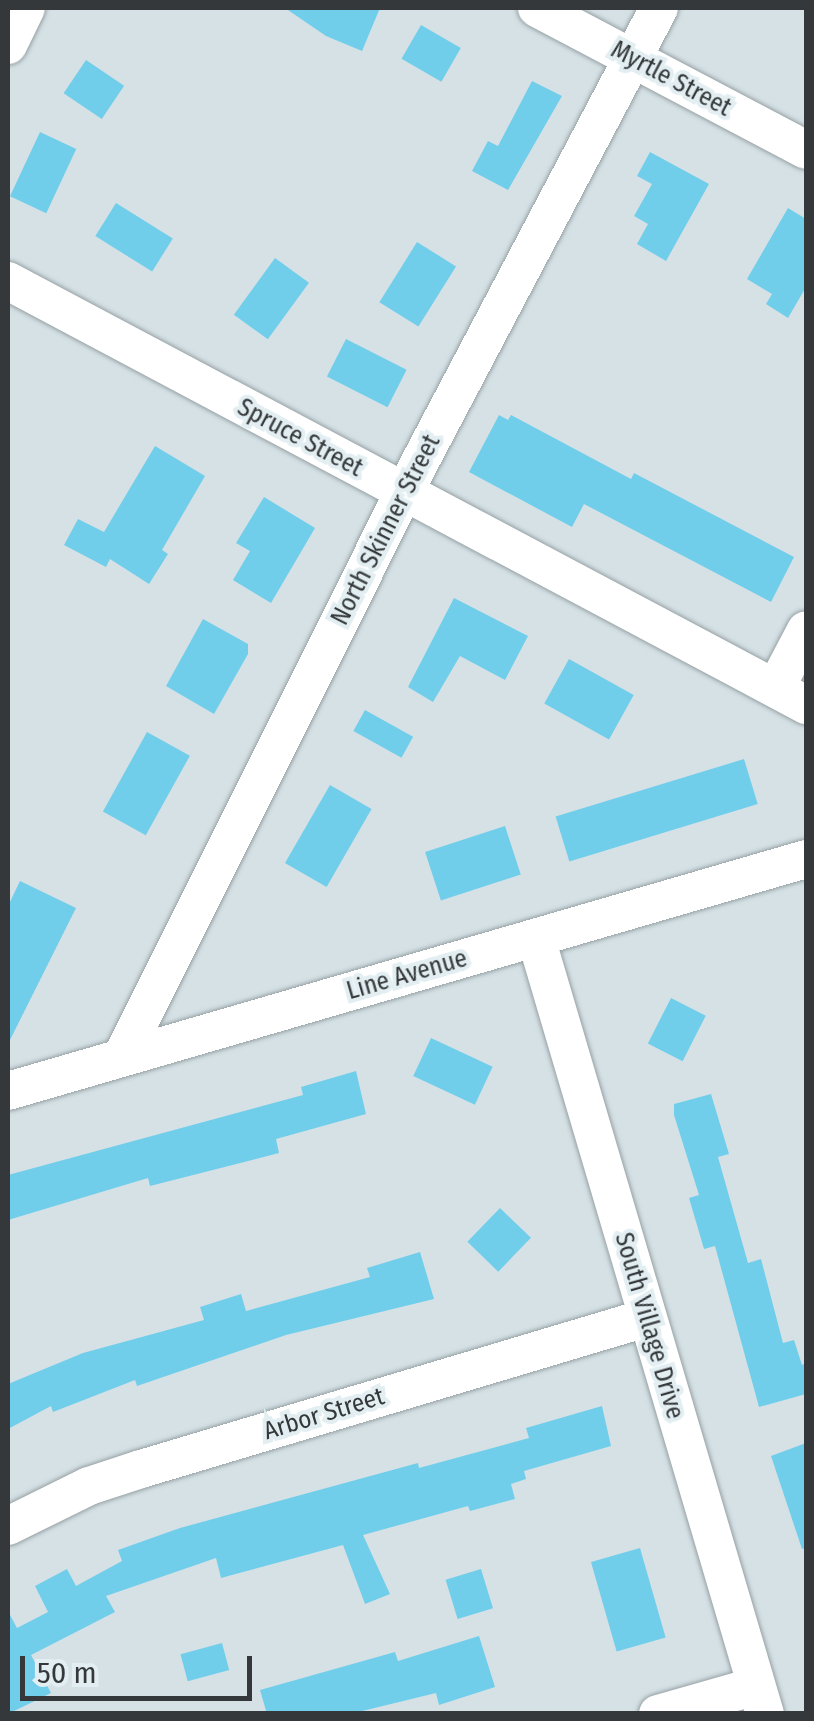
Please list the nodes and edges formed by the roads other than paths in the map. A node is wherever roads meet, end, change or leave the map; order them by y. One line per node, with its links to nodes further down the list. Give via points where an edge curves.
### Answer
1 (26, 8): 4 (street)
2 (536, 8): 5 (street, Myrtle Street)
3 (659, 8): 5 (street, North Skinner Street)
4 (8, 45)
5 (632, 58): 6 (street, Myrtle Street); 8 (street, North Skinner Street)
6 (806, 150)
7 (8, 281): 8 (street, Spruce Street)
8 (403, 494): 10 (street, Spruce Street); 13 (street, North Skinner Street)
9 (806, 630): 10 (street)
10 (791, 696)
11 (806, 860): 12 (street, Line Avenue)
12 (536, 938): 13 (street, Line Avenue); 15 (street, South Village Drive)
13 (122, 1057): 14 (street, Line Avenue)
14 (8, 1091)
15 (646, 1318): 16 (street, Arbor Street, via 124,1474); 17 (street, South Village Drive)
16 (8, 1526)
17 (761, 1700): 18 (street)
18 (658, 1714)

